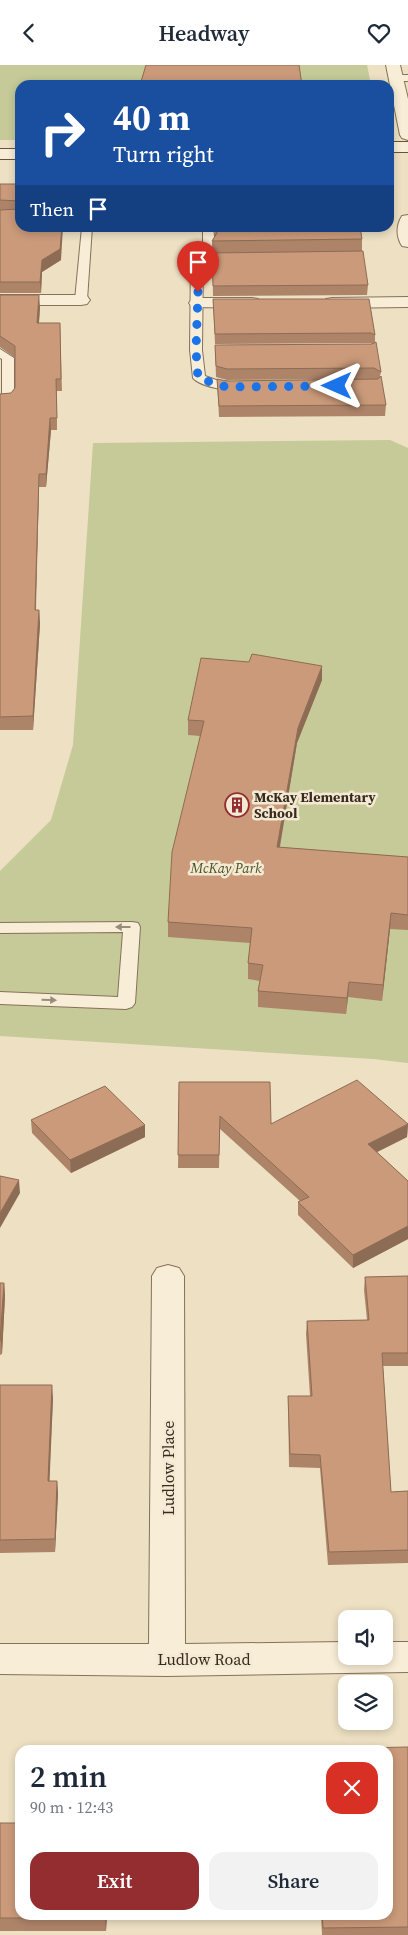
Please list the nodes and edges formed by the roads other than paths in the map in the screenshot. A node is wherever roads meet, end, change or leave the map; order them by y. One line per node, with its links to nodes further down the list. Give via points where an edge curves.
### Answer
1 (399, 73): 2 (street)
2 (408, 135)
3 (394, 147): 4 (street)
4 (408, 147)
5 (0, 154): 6 (street)
6 (15, 154)
7 (0, 167): 8 (street)
8 (15, 167)
9 (408, 220): 12 (street)
10 (87, 232): 15 (lane)
11 (208, 232): 14 (lane, via 209,245)
12 (408, 242)
13 (217, 257): 14 (lane)
14 (197, 258): 18 (lane)
15 (81, 300): 16 (street)
16 (0, 301)
17 (408, 302): 20 (street)
18 (198, 303): 19 (street); 22 (lane, via 201,350 198,378 226,387)
19 (265, 303)
20 (313, 303)
21 (0, 353): 23 (lane, via 8,358 8,400)
22 (256, 386)
23 (0, 400)
24 (0, 928): 25 (lane, one-way to 24, via 126,1003 132,927)
25 (0, 998)
26 (168, 1276): 29 (street, Ludlow Place)
27 (408, 1657): 29 (street, Ludlow Road)
28 (0, 1659): 29 (street, Ludlow Road)
29 (167, 1660)

